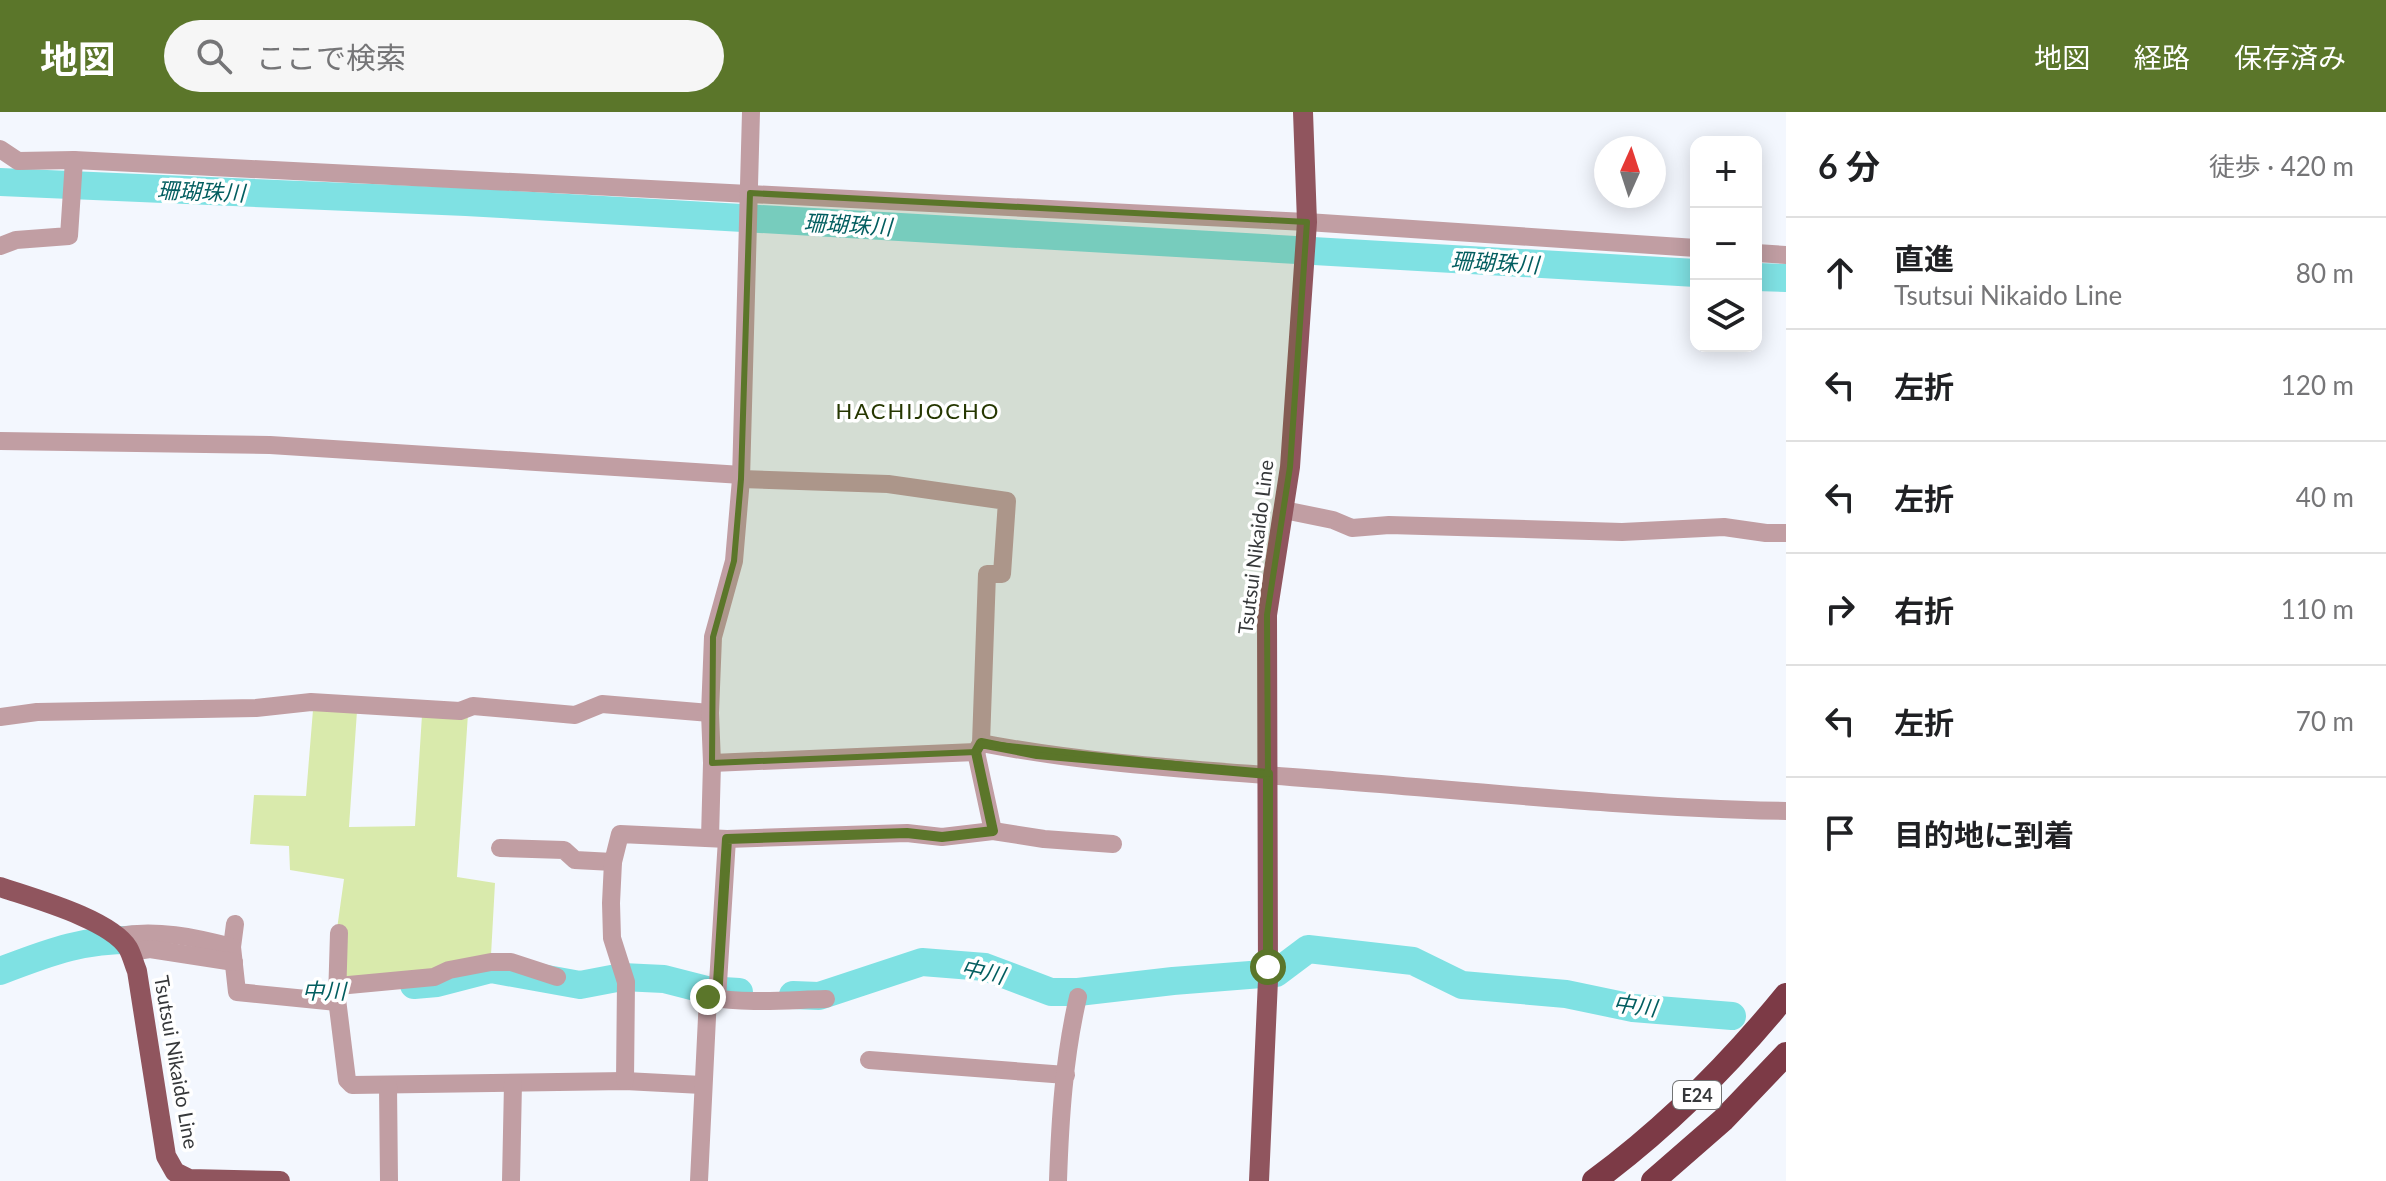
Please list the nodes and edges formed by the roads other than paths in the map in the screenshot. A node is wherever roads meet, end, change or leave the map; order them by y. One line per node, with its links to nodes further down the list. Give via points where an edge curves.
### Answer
1 (751, 112): 5 (street)
2 (1303, 112): 6 (main road, Tsutsui Nikaido Line)
3 (0, 149): 4 (street, via 18,161)
4 (73, 165): 5 (street); 7 (street, via 69,236)
5 (750, 196): 6 (street); 12 (street)
6 (1307, 224): 8 (street); 13 (main road, Tsutsui Nikaido Line)
7 (0, 246)
8 (1690, 248)
9 (1762, 253): 10 (street)
10 (1786, 255)
11 (0, 441): 12 (street, via 270,445)
12 (742, 477): 15 (street, via 734,561 713,637); 17 (street, via 888,484 1007,501 1002,574 987,574)
13 (1284, 510): 14 (street, via 1352,528 1622,532 1724,527); 19 (main road, Tsutsui Nikaido Line, via 1267,615)
14 (1786, 533)
15 (710, 713): 16 (street, via 602,704 575,715 311,702); 18 (street)
16 (0, 717)
17 (978, 748): 18 (street); 19 (street); 21 (street)
18 (712, 763): 22 (street)
19 (1268, 774): 20 (street, via 1690,809); 51 (main road, Tsutsui Nikaido Line, via 1268,974)
20 (1786, 811)
21 (993, 831): 22 (street, via 942,837 907,833); 23 (street)
22 (718, 838): 25 (street, via 620,834); 32 (street)
23 (1113, 844)
24 (500, 848): 25 (street, via 564,850 575,860)
25 (613, 862): 42 (street, via 612,938 624,976)
26 (0, 887): 29 (main road, via 75,913)
27 (235, 924): 30 (street)
28 (339, 933): 34 (street)
29 (124, 944): 30 (street); 46 (main road, Tsutsui Nikaido Line, via 137,971 166,1156 175,1172 189,1179)
30 (233, 955): 34 (street, via 237,992)
31 (557, 977): 34 (street, via 511,962 491,962)
32 (718, 991): 36 (street, via 744,1003); 45 (street, via 708,997)
33 (1786, 995): 52 (highway, E24, via 1697,1095)
34 (337, 996): 44 (street, via 347,1080 352,1085)
35 (1078, 997): 41 (street)
36 (826, 999)
37 (1786, 1009): 53 (highway, via 1714,1091)
38 (1786, 1054): 54 (highway, E24, via 1723,1120)
39 (869, 1060): 41 (street)
40 (1786, 1067): 55 (highway, via 1727,1132)
41 (1066, 1075): 50 (street)
42 (625, 1081): 43 (street); 45 (street)
43 (513, 1083): 44 (street); 48 (street)
44 (388, 1085): 47 (street)
45 (702, 1085): 49 (street)
46 (280, 1181)
47 (389, 1181)
48 (511, 1181)
49 (699, 1181)
50 (1058, 1181)
51 (1259, 1181)
52 (1594, 1181)
53 (1610, 1181)
54 (1653, 1181)
55 (1671, 1181)

